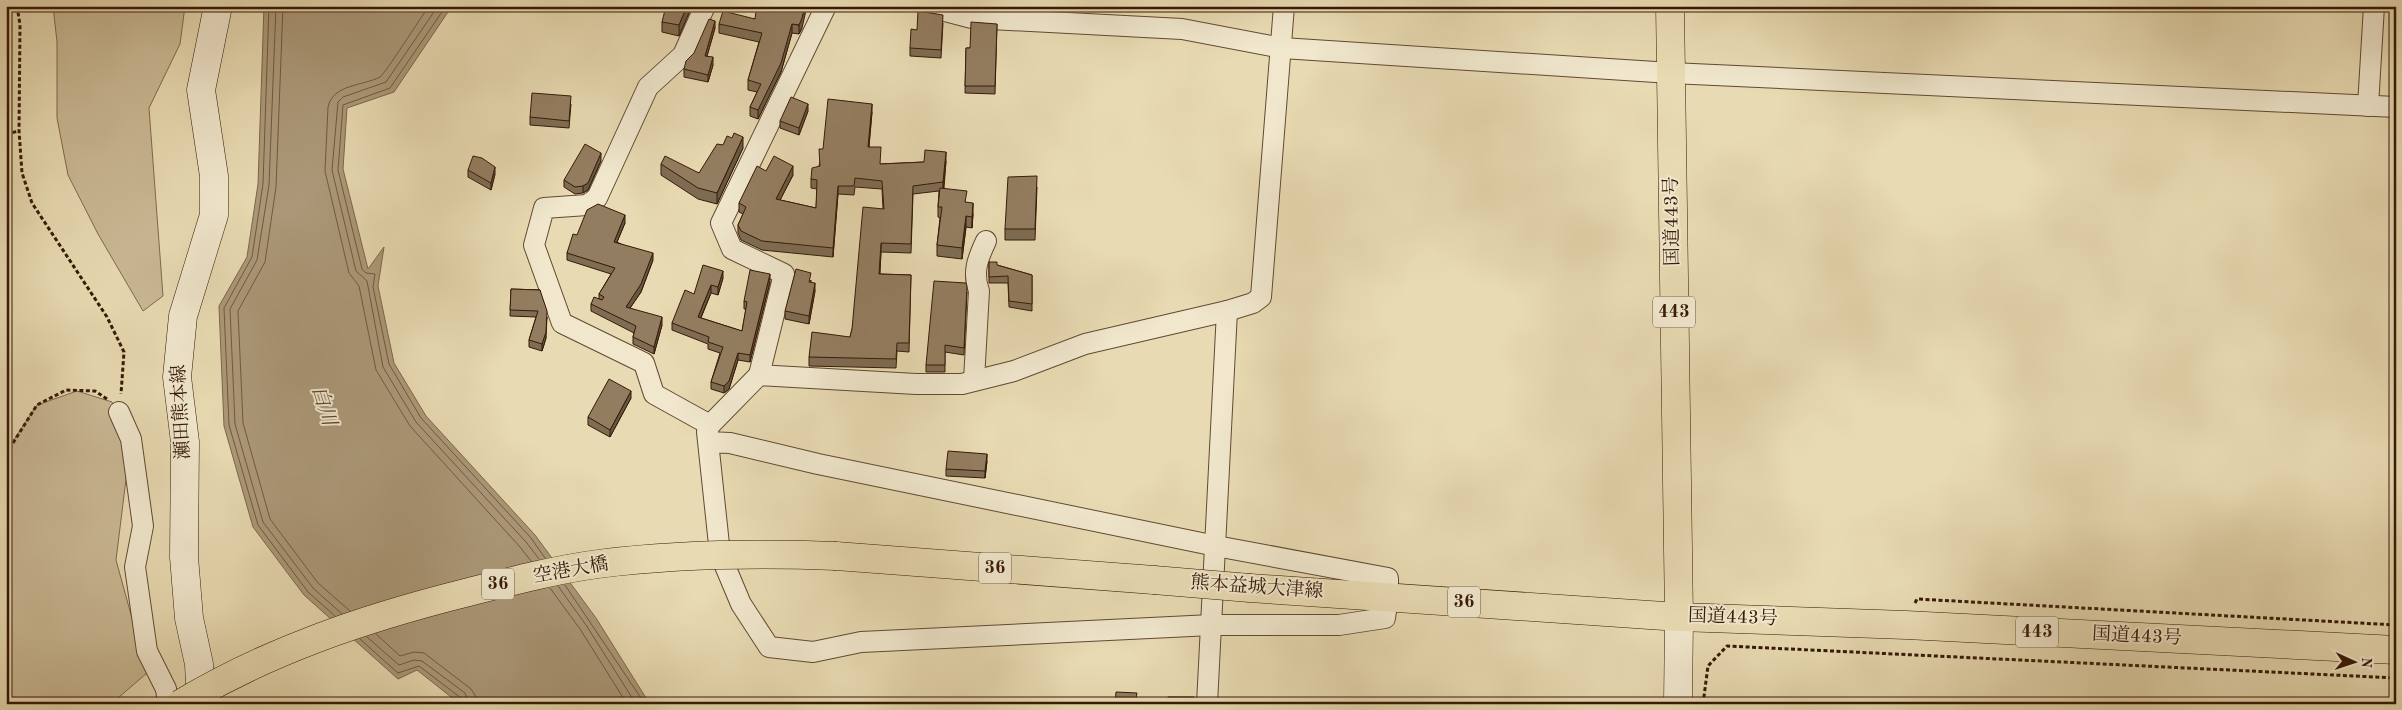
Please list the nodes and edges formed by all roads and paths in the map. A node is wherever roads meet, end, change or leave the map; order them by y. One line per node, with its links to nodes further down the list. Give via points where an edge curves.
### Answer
1 (17, 6): 13 (path, via 20,25)
2 (218, 6): 33 (main road, 瀬田熊本線, via 201,90 214,176 214,215 183,316 177,377 185,442 184,557 189,618 199,664)
3 (705, 6): 20 (street, via 683,55 648,87 598,198 587,204 544,208 534,245 562,323 644,363 654,394)
4 (826, 6): 17 (street, via 721,223 732,249 784,274)
5 (926, 6): 9 (street, via 972,18 1182,29)
6 (1284, 6): 9 (street)
7 (1670, 6): 10 (main road, 国道443号 / 443)
8 (2374, 6): 11 (street)
9 (1282, 48): 10 (street); 16 (street, via 1261,297 1253,303)
10 (1671, 73): 11 (street); 25 (main road, 国道443号 / 443)
11 (2368, 106): 12 (street)
12 (2396, 107)
13 (19, 131): 14 (path); 19 (path, via 22,173 32,203 107,317 124,352)
14 (6, 134)
15 (986, 240): 18 (street, via 977,261 975,278 979,291)
16 (1227, 311): 18 (street, via 1085,344 1014,371); 22 (street)
17 (759, 374): 18 (street, via 916,384 962,384); 20 (street)
18 (974, 380)
19 (119, 412): 21 (path, via 112,402 95,390 66,390 37,405); 31 (street, via 131,439 143,526 135,568 147,650 166,689)
20 (709, 434): 22 (street, via 730,443 818,464); 26 (street, via 720,554 740,604 769,647 813,652 861,642)
21 (6, 454)
22 (1216, 546): 24 (street, via 1388,578); 26 (street)
23 (836, 556): 24 (main road, 熊本益城大津線 / 36, bridge); 32 (main road, 空港大橋 / 36, bridge, via 728,555 598,564 501,584 407,608 322,635 220,680)
24 (1388, 597): 25 (main road, 熊本益城大津線 / 36); 26 (street, via 1385,618 1339,625)
25 (1678, 617): 27 (main road, 国道443号 / 443); 35 (main road)
26 (1212, 625): 34 (street)
27 (1906, 625): 28 (path, via 1917,599); 29 (main road, 国道443号 / 443)
28 (2396, 625)
29 (2396, 650)
30 (2396, 678): 36 (path, via 1727,646 1708,666)
31 (168, 704)
32 (180, 704)
33 (201, 704)
34 (1207, 704)
35 (1678, 704)
36 (1703, 704)

